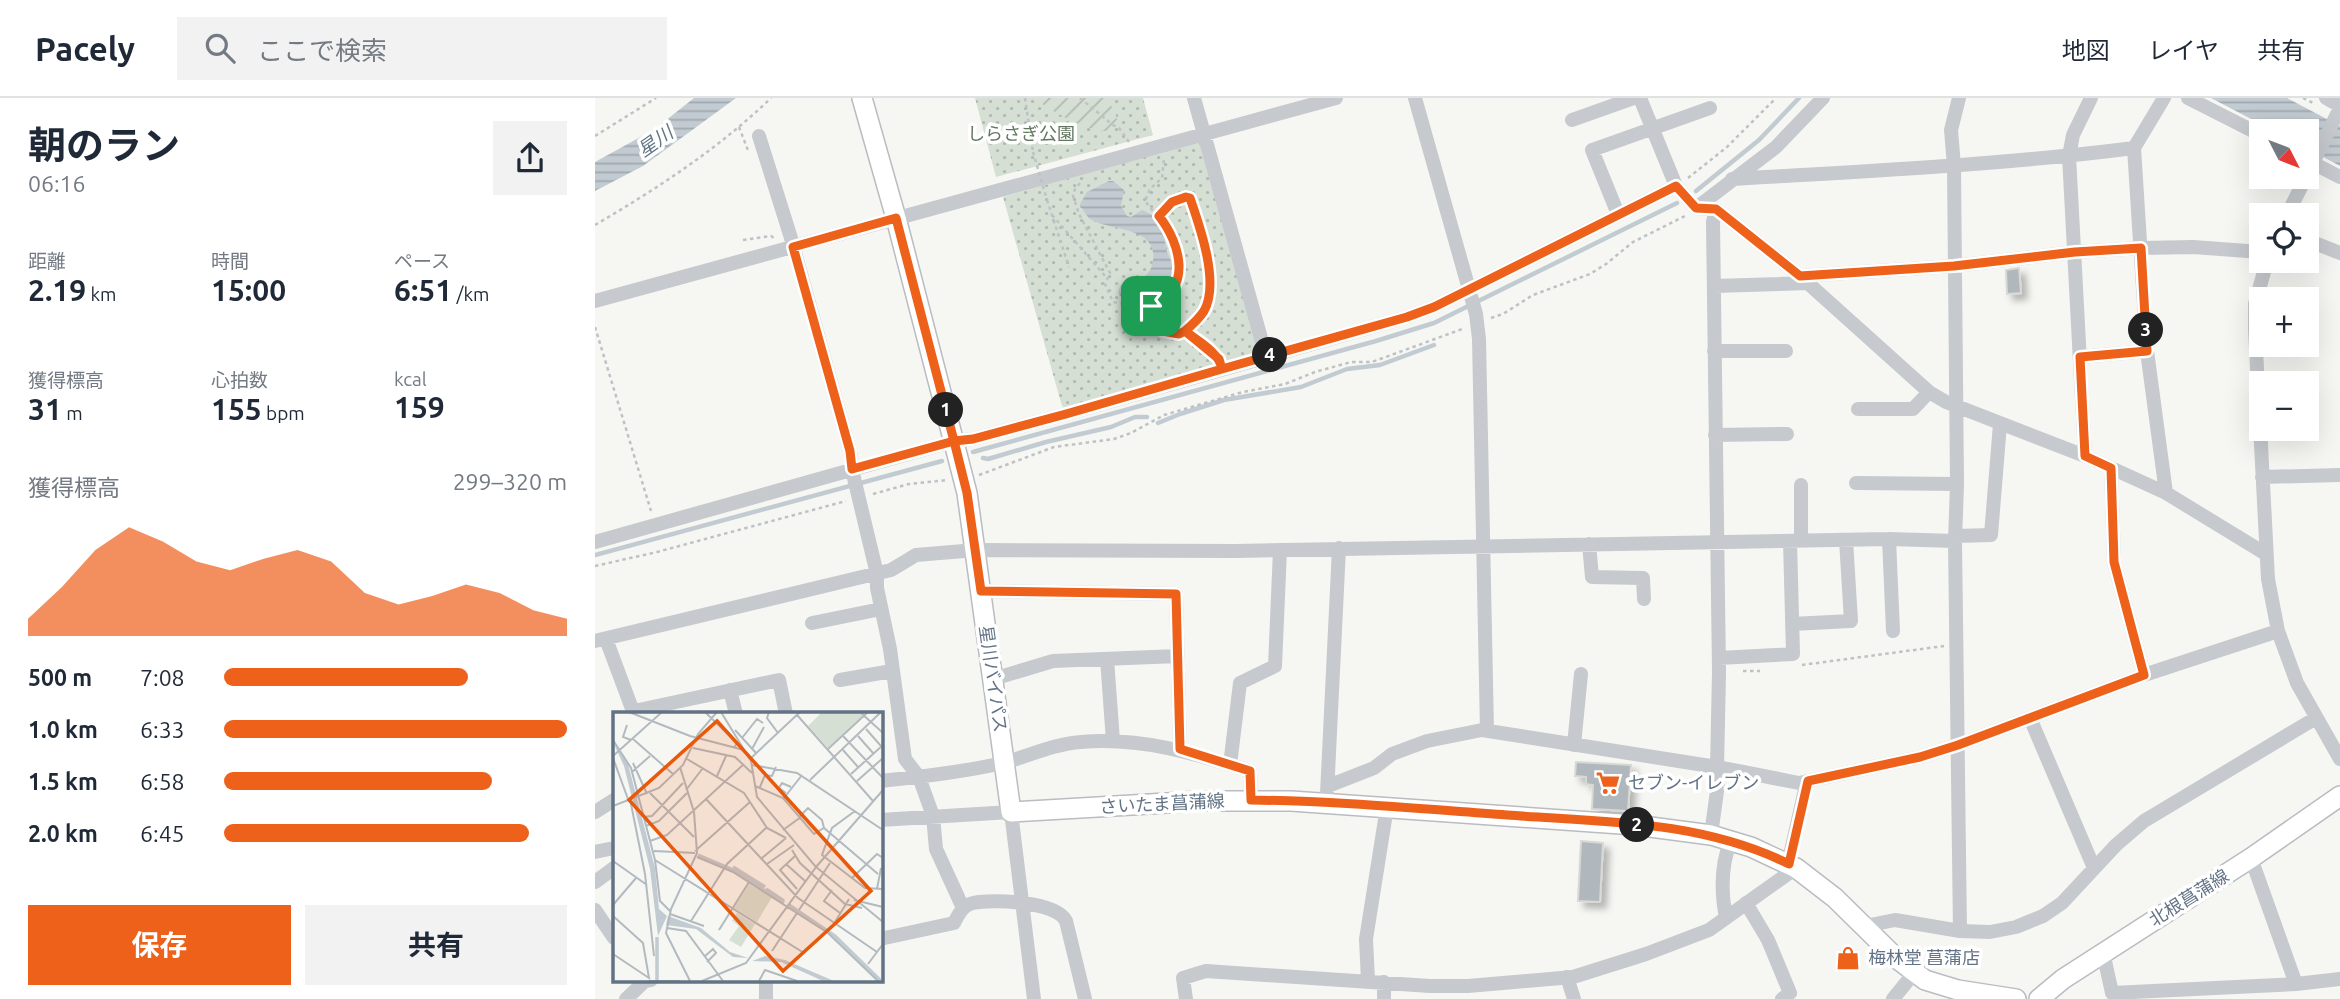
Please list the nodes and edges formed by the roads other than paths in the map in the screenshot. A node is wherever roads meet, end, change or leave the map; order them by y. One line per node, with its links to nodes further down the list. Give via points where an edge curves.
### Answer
1 (862, 98): 31 (main road, 星川バイパス)
2 (1194, 98): 18 (street)
3 (1336, 98): 18 (street)
4 (1415, 98): 42 (street)
5 (1634, 98): 15 (street)
6 (1640, 98): 16 (street)
7 (1823, 98): 26 (street, via 1776,147)
8 (1958, 98): 23 (street, via 1951,130)
9 (2091, 98): 22 (street, via 2073,135)
10 (2164, 98): 21 (street)
11 (2188, 98): 17 (street)
12 (2326, 98): 14 (street)
13 (1710, 108): 16 (street)
14 (2338, 110): 20 (street)
15 (1571, 120)
16 (1651, 128): 27 (street); 30 (street, via 1592,150)
17 (2249, 129)
18 (1205, 134): 31 (street); 47 (street)
19 (759, 136): 32 (street)
20 (2319, 147)
21 (2134, 148): 22 (street); 34 (street)
22 (2069, 156): 23 (street); 36 (street)
23 (1954, 166): 26 (street); 38 (street)
24 (2319, 170): 25 (street)
25 (2340, 177)
26 (1733, 179): 28 (street)
27 (1678, 189): 28 (street); 30 (street)
28 (1694, 207): 29 (street)
29 (1716, 209): 40 (street); 41 (street)
30 (1618, 214): 42 (street)
31 (896, 218): 32 (street); 55 (main road, 星川バイパス)
32 (787, 244): 43 (street); 58 (street)
33 (2319, 245): 37 (street)
34 (2141, 248): 35 (street); 36 (street); 46 (street)
35 (2249, 251)
36 (2075, 252): 38 (street); 48 (street)
37 (2340, 253)
38 (1954, 266): 40 (street); 50 (street)
39 (2264, 273): 60 (street, via 2255,304)
40 (1804, 280): 41 (street); 49 (street)
41 (1714, 286): 44 (street)
42 (1469, 292): 47 (street, via 1407,317); 72 (street, via 1479,339)
43 (595, 301)
44 (1714, 351): 45 (street); 54 (street)
45 (1786, 351)
46 (2147, 351): 48 (street); 64 (street)
47 (1266, 356): 55 (street, via 1053,418)
48 (2080, 357): 56 (street)
49 (1929, 391): 50 (street); 51 (street, via 1913,409)
50 (1956, 405): 52 (street); 62 (street)
51 (1858, 409)
52 (2000, 424): 56 (street); 65 (street, via 1991,536)
53 (1787, 434): 54 (street)
54 (1715, 435): 70 (street)
55 (954, 441): 58 (street); 74 (main road, 星川バイパス)
56 (2085, 456): 57 (street)
57 (2111, 468): 64 (street); 91 (street, via 2114,562)
58 (853, 473): 69 (street); 77 (street)
59 (2340, 475): 60 (street)
60 (2262, 477): 76 (street)
61 (1856, 483): 62 (street)
62 (1957, 484): 65 (street)
63 (1801, 485): 68 (street)
64 (2166, 493): 76 (street)
65 (1955, 538): 67 (street); 103 (street)
66 (1846, 540): 67 (street); 68 (street); 82 (street, via 1850,621)
67 (1889, 540): 83 (street)
68 (1795, 541): 70 (street); 82 (street)
69 (595, 542)
70 (1716, 542): 71 (street); 87 (street)
71 (1589, 544): 72 (street); 79 (street, via 1592,577 1643,578)
72 (1482, 545): 73 (street); 101 (street)
73 (1339, 548): 75 (street); 113 (street)
74 (976, 550): 75 (street); 77 (street, via 916,555); 78 (main road, 星川バイパス)
75 (1280, 550): 108 (street, via 1275,667 1240,683)
76 (2266, 554): 84 (street)
77 (877, 574): 80 (street); 85 (street)
78 (981, 591): 86 (street, via 1176,594); 92 (main road, 星川バイパス)
79 (1644, 599)
80 (881, 609): 81 (street); 89 (street)
81 (812, 623)
82 (1793, 624): 87 (street, via 1793,654)
83 (1893, 631)
84 (2278, 631): 91 (street); 100 (street)
85 (601, 640): 95 (street)
86 (1178, 656): 88 (street); 105 (street)
87 (1720, 658): 109 (street)
88 (1107, 659): 92 (street, via 1053,662); 102 (street)
89 (892, 671): 93 (street); 110 (street, via 905,760)
90 (1581, 674): 104 (street)
91 (2144, 675): 99 (street)
92 (993, 679): 107 (main road, 星川バイパス)
93 (840, 680)
94 (730, 690): 96 (street); 97 (street); 98 (street, via 779,680)
95 (634, 712)
96 (638, 712)
97 (736, 712)
98 (786, 712)
99 (2030, 718): 103 (street); 128 (street)
100 (2316, 718): 106 (street); 128 (street, via 2144,821)
101 (1487, 731): 104 (street); 113 (street, via 1427,741 1392,754)
102 (1113, 741): 105 (street); 107 (street, via 1051,747)
103 (1958, 745): 112 (street); 137 (street)
104 (1574, 746): 109 (street)
105 (1180, 749): 108 (street)
106 (2340, 759)
107 (1004, 762): 110 (street); 119 (main road, 星川バイパス)
108 (1230, 765): 115 (street, via 1250,771)
109 (1719, 769): 112 (street); 122 (street)
110 (919, 777): 111 (street); 120 (street)
111 (882, 781)
112 (1808, 781): 127 (street)
113 (1327, 794): 115 (main road, さいたま菖蒲線); 117 (main road, さいたま菖蒲線)
114 (2340, 796): 126 (main road, 北根菖蒲線)
115 (1251, 800): 119 (main road, さいたま菖蒲線)
116 (613, 801): 118 (street)
117 (1387, 807): 122 (main road, さいたま菖蒲線); 144 (street, via 1366,939)
118 (595, 812)
119 (1011, 812): 120 (street); 131 (street)
120 (933, 816): 121 (street); 133 (street, via 936,849)
121 (882, 820)
122 (1711, 835): 123 (main road, さいたま菖蒲線)
123 (1731, 840): 127 (main road, さいたま菖蒲線); 135 (street, via 1723,877)
124 (613, 848): 125 (street)
125 (595, 852)
126 (2251, 858): 140 (main road, 北根菖蒲線); 147 (street)
127 (1792, 866): 132 (street); 136 (main road, さいたま菖蒲線)
128 (2094, 868): 137 (street, via 2062,903 2043,916 1990,932)
129 (613, 869): 130 (street)
130 (595, 882)
131 (1022, 903): 133 (street, via 971,903); 150 (street); 151 (street, via 1063,915)
132 (1747, 903): 135 (street); 155 (street, via 1790,993)
133 (963, 908): 139 (street, via 954,923)
134 (595, 910): 138 (street)
135 (1726, 918): 142 (street, via 1709,930 1646,954)
136 (1865, 926): 137 (street, via 1895,920); 141 (main road, さいたま菖蒲線)
137 (1959, 931)
138 (613, 937)
139 (882, 939)
140 (2103, 953): 147 (street, via 2112,993); 158 (main road, 北根菖蒲線)
141 (1914, 973): 148 (main road, さいたま菖蒲線); 156 (street)
142 (1567, 977): 146 (street, via 1468,986); 154 (street)
143 (2340, 979): 147 (street)
144 (1368, 981): 146 (street); 152 (street, via 1206,971 1183,978)
145 (644, 982): 149 (street)
146 (1384, 982): 153 (street)
147 (2296, 984)
148 (1958, 995): 157 (main road, さいたま菖蒲線)
149 (626, 999)
150 (1034, 999)
151 (1085, 999)
152 (1186, 999)
153 (1384, 999)
154 (1574, 999)
155 (1782, 999)
156 (1893, 999)
157 (2016, 999)
158 (2039, 999)

